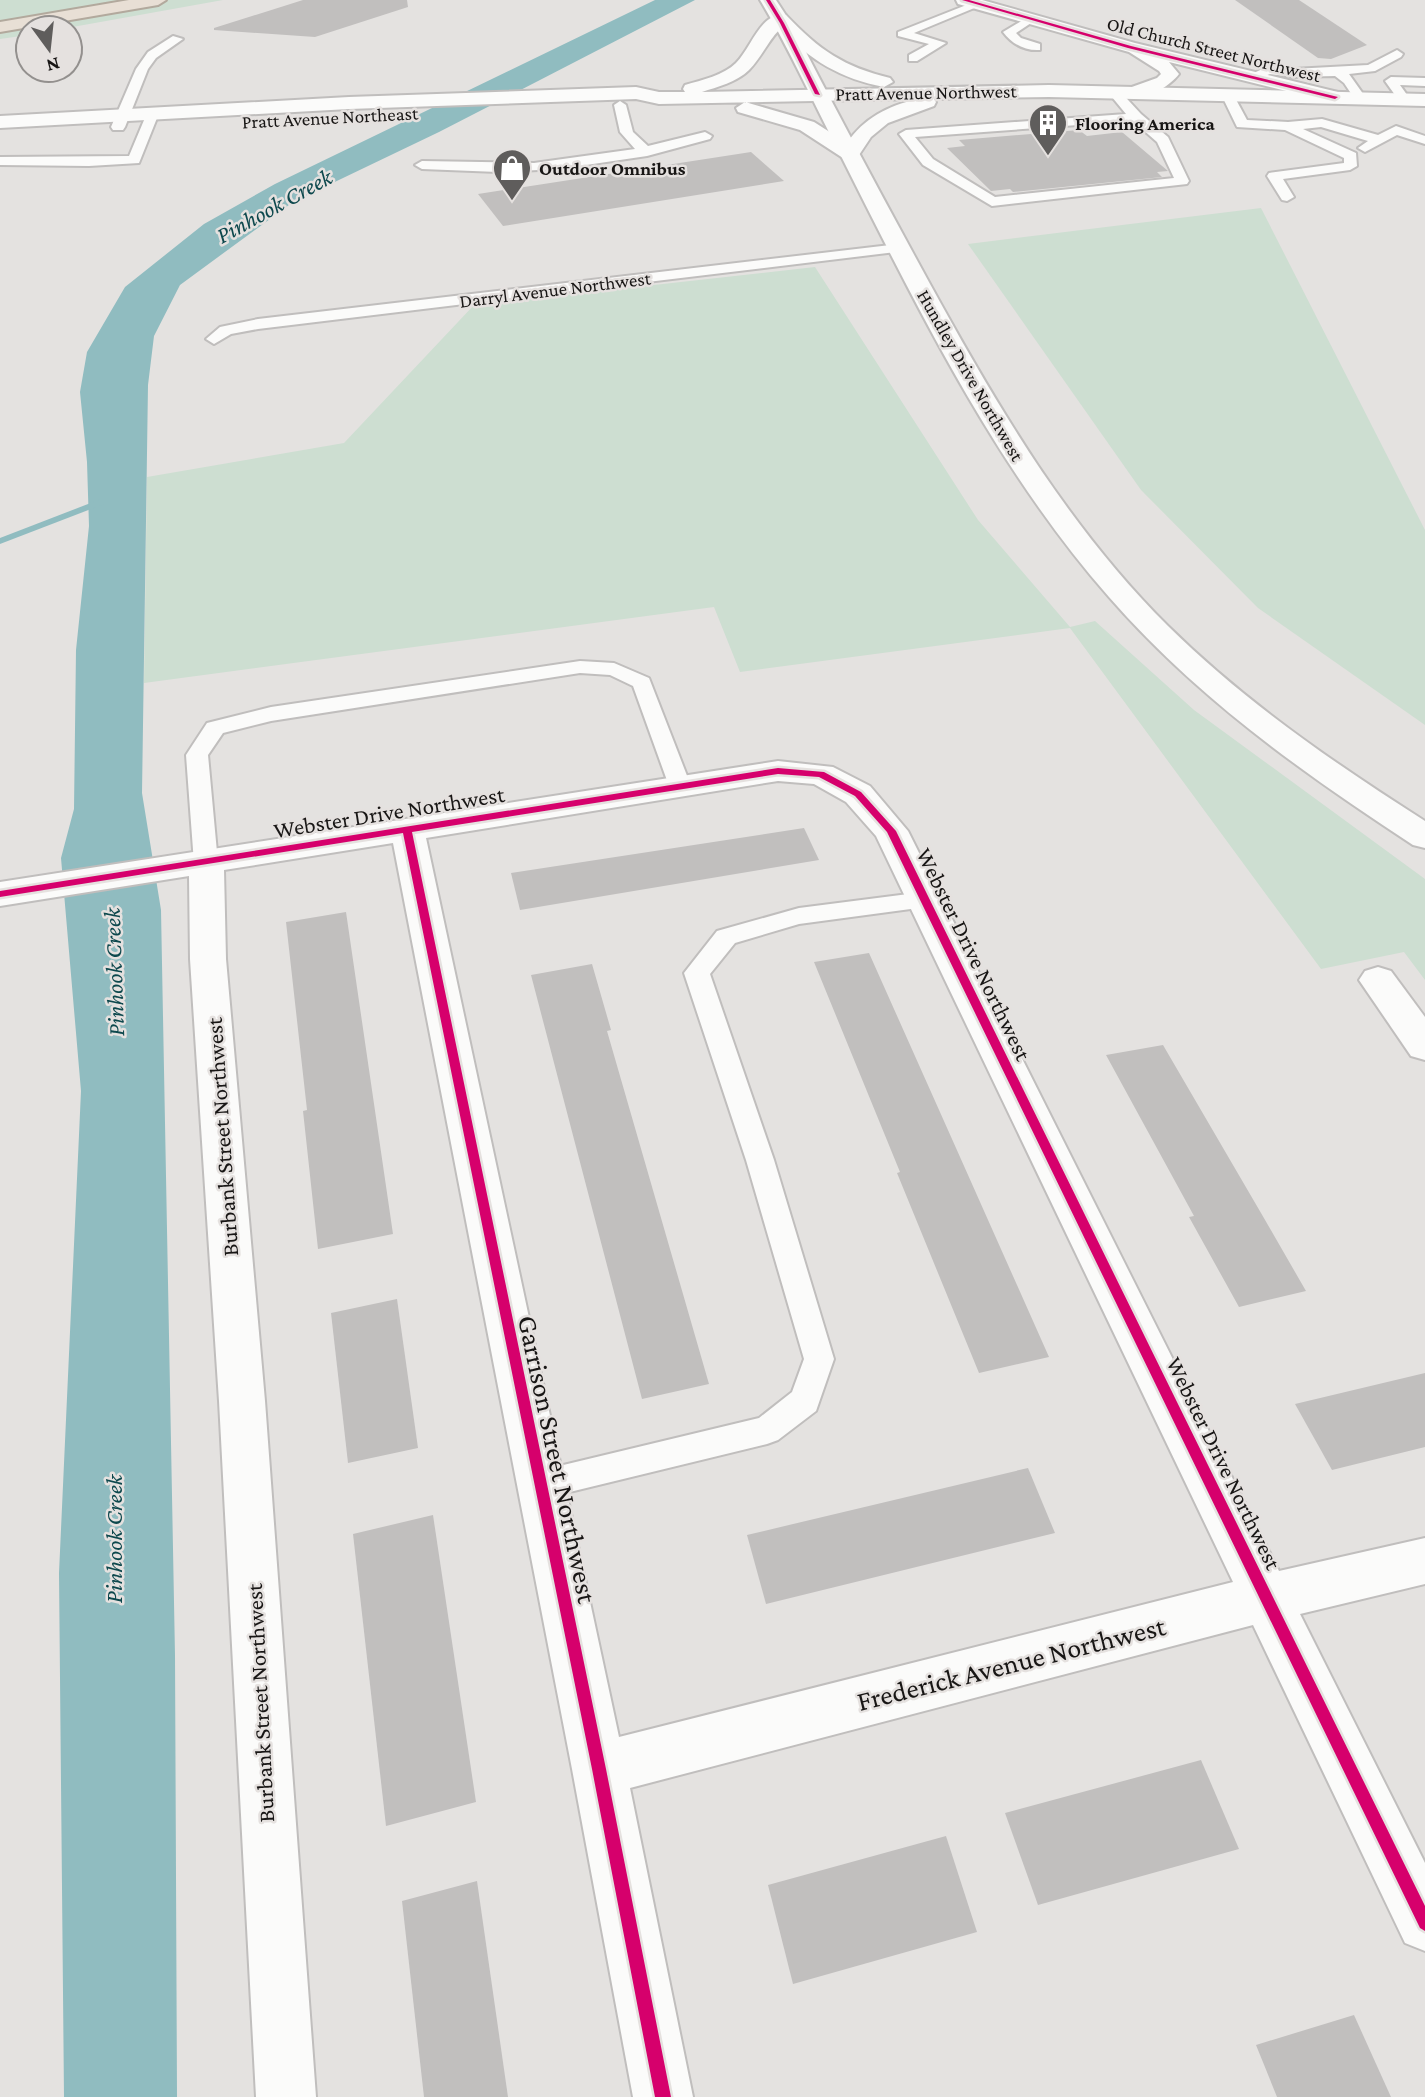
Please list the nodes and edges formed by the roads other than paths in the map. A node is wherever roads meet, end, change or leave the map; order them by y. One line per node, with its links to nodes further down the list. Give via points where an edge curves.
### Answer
1 (158, 0): 6 (highway)
2 (769, 0): 5 (street)
3 (971, 2): 4 (street, Old Church Street Northwest); 11 (lane, via 902,34 940,43)
4 (1017, 11): 8 (lane, via 1009,32 1017,41); 9 (street, Old Church Street Northwest)
5 (780, 19): 17 (street, via 825,62 859,76 898,84); 20 (street, Hundley Drive Northwest); 23 (street, via 742,67 719,80)
6 (0, 27)
7 (177, 39): 31 (lane, via 152,55 142,69)
8 (1036, 47)
9 (1130, 47): 13 (street, Old Church Street Northwest); 19 (street, Old Church Street Northwest, via 1170,74 1163,82)
10 (1397, 54): 12 (lane, via 1371,68)
11 (912, 58)
12 (1338, 72): 13 (lane, via 1269,70); 14 (lane)
13 (1251, 77): 22 (street, Old Church Street Northwest)
14 (1349, 80): 15 (lane); 24 (lane)
15 (1391, 81): 16 (lane); 25 (lane)
16 (1425, 82)
17 (992, 91): 18 (street, Pratt Avenue Northwest); 20 (street, Pratt Avenue Northwest); 39 (street, via 921,104 877,120 858,138)
18 (1113, 91): 19 (street, Pratt Avenue Northwest); 29 (lane)
19 (1136, 92): 21 (street, Pratt Avenue Northwest)
20 (818, 94): 23 (street, Pratt Avenue Northwest); 39 (street, Hundley Drive Northwest)
21 (1227, 94): 22 (street, Pratt Avenue Northwest); 33 (lane, via 1242,124)
22 (1335, 97): 24 (street)
23 (663, 98): 27 (street, Pratt Avenue Northwest, via 636,93); 28 (street, Pratt Avenue Northeast); 39 (street, via 783,117 807,126)
24 (1360, 98): 25 (street)
25 (1404, 99): 26 (street)
26 (1425, 100)
27 (349, 103): 30 (street, Pratt Avenue Northeast)
28 (620, 105): 30 (street, Pratt Avenue Northeast); 38 (lane, via 622,126)
29 (1136, 117): 29 (lane, via 1163,140 1182,181 992,202 928,162 906,134)
30 (151, 120): 31 (street, Pratt Avenue Northeast); 41 (lane, via 134,160)
31 (120, 121): 32 (street, Pratt Avenue Northeast); 34 (street, Pratt Avenue Northeast)
32 (0, 122)
33 (1287, 126): 37 (lane, via 1322,123); 40 (lane)
34 (0, 134)
35 (705, 136): 38 (lane)
36 (1425, 139): 37 (lane, via 1396,130)
37 (1380, 140): 40 (lane)
38 (647, 152): 42 (lane, via 507,168)
39 (850, 154): 44 (street, Hundley Drive Northwest)
40 (1351, 156): 43 (lane, via 1349,166 1274,176)
41 (0, 160)
42 (422, 165)
43 (1287, 197)
44 (899, 248): 45 (lane, Darryl Avenue Northwest, via 258,324 226,330); 48 (street, Hundley Drive Northwest, via 978,396 1021,464 1119,590 1209,681 1272,734)
45 (214, 339)
46 (680, 786): 47 (street, Webster Drive Northwest); 49 (lane, Burbank Street Northwest, via 642,682 614,669 580,667 271,714 215,728 197,755); 51 (street, Webster Drive Northwest, via 778,771 821,774 858,794 891,831)
47 (407, 830): 49 (street, Webster Drive Northwest); 54 (street, Garrison Street Northwest)
48 (1425, 838)
49 (206, 863): 50 (street, Webster Drive Northwest); 59 (street, Burbank Street Northwest, via 208,959 242,1401)
50 (9, 892)
51 (924, 900): 54 (lane, via 799,916 726,937 698,973 819,1359 804,1401 767,1430); 56 (street, Webster Drive Northwest)
52 (1378, 980): 53 (street)
53 (1425, 1045)
54 (541, 1484): 57 (street, Garrison Street Northwest)
55 (1425, 1561): 56 (street, Frederick Avenue Northwest)
56 (1266, 1598): 57 (street, Frederick Avenue Northwest); 58 (street, Webster Drive Northwest)
57 (599, 1769): 60 (street, Garrison Street Northwest)
58 (1425, 1923)
59 (286, 2097)
60 (663, 2097)

